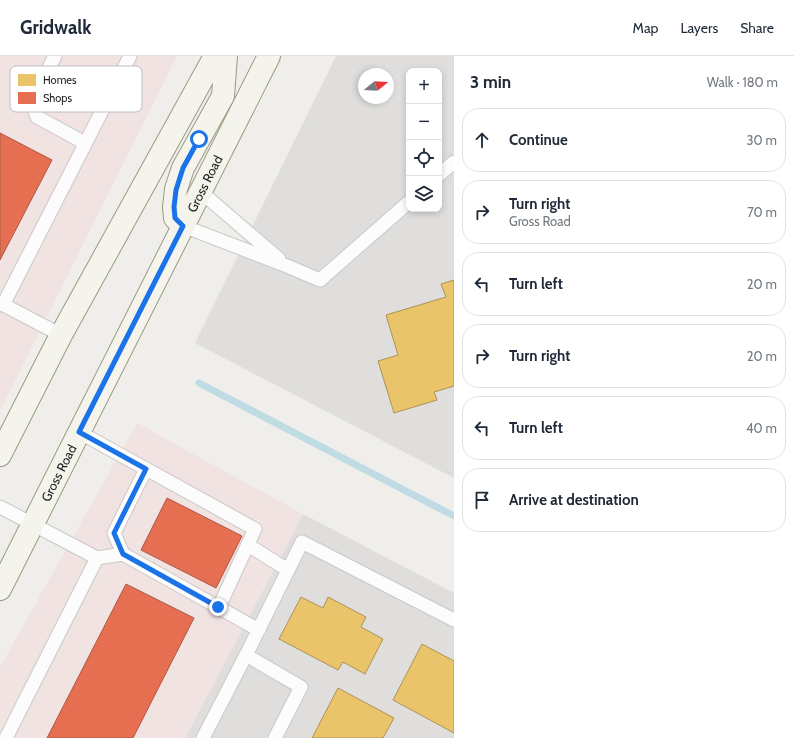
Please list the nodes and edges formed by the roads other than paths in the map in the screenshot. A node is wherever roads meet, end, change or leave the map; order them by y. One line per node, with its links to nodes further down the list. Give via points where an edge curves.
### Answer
1 (55, 56): 6 (lane)
2 (130, 56): 7 (lane)
3 (215, 56): 18 (main road)
4 (226, 56): 15 (main road, via 222,96 183,168 176,190 175,218)
5 (269, 56): 13 (main road, Gross Road)
6 (50, 66)
7 (125, 66)
8 (35, 112): 10 (lane, via 37,117)
9 (102, 112): 10 (lane)
10 (86, 143): 17 (lane)
11 (454, 162): 12 (lane)
12 (442, 172)
13 (200, 192): 15 (main road, Gross Road); 16 (lane)
14 (406, 205): 16 (lane, via 320,280)
15 (183, 226): 16 (lane); 19 (main road, Gross Road)
16 (287, 266)
17 (1, 304): 18 (lane)
18 (61, 336): 20 (main road)
19 (79, 432): 21 (lane); 23 (main road, Gross Road)
20 (0, 455)
21 (146, 469): 24 (lane, via 255,529); 25 (lane, via 114,533)
22 (0, 507): 23 (lane)
23 (33, 525): 26 (lane); 28 (main road, Gross Road)
24 (248, 545): 27 (lane); 29 (lane)
25 (123, 554): 26 (lane); 29 (lane)
26 (97, 558): 33 (lane)
27 (288, 570): 30 (lane, via 302,542); 31 (lane)
28 (0, 589)
29 (218, 607): 31 (lane)
30 (454, 620)
31 (259, 630): 32 (lane)
32 (246, 655): 34 (lane); 35 (lane, via 301,686)
33 (6, 738)
34 (203, 738)
35 (275, 738)

